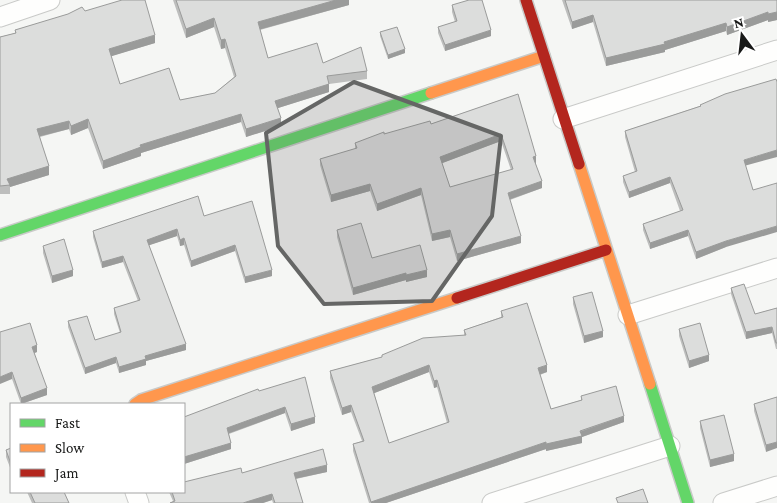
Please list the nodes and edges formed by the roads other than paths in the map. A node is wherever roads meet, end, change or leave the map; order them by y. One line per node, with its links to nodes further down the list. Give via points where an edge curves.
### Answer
1 (50, 0): 3 (street)
2 (526, 0): 5 (street)
3 (0, 17)
4 (777, 50): 6 (street)
5 (544, 56): 6 (street); 7 (street)
6 (563, 119): 8 (street)
7 (0, 234)
8 (606, 250): 10 (street); 11 (street)
9 (777, 268): 10 (street)
10 (628, 315): 12 (street)
11 (136, 403)
12 (670, 446): 14 (street); 15 (street)
13 (777, 486): 16 (street)
14 (492, 503)
15 (688, 503)
16 (723, 503)

